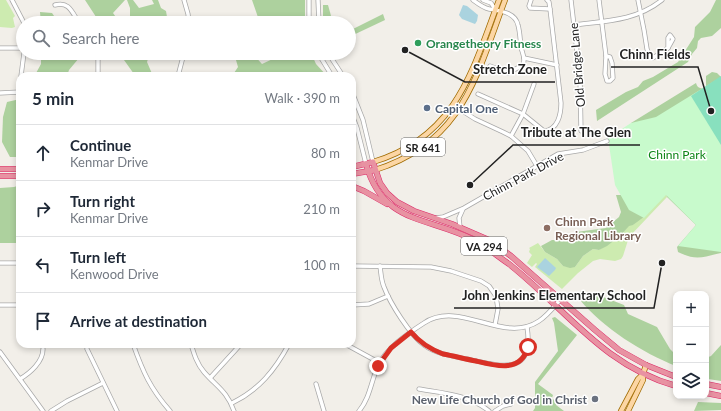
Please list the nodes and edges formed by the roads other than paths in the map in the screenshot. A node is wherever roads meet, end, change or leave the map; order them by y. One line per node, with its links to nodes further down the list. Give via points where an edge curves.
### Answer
1 (12, 0): 20 (street)
2 (184, 0): 22 (street)
3 (309, 0): 23 (street)
4 (318, 0): 24 (street)
5 (473, 0): 16 (street, via 487,8)
6 (483, 0): 16 (street, via 491,3)
7 (499, 0): 16 (main road, SR 641)
8 (505, 0): 18 (main road, SR 641)
9 (531, 0): 17 (street, via 530,8)
10 (547, 0): 17 (street)
11 (571, 0): 26 (street, Old Bridge Lane)
12 (599, 0): 25 (street)
13 (638, 0): 19 (street)
14 (662, 0): 19 (street)
15 (55, 5): 21 (street, via 68,6)
16 (495, 9): 18 (street); 49 (main road, SR 641, via 469,78)
17 (550, 9): 37 (street)
18 (501, 11): 31 (street, via 511,15 517,22); 50 (main road, SR 641, via 475,80)
19 (641, 13): 25 (street, via 627,18); 29 (street, via 650,56 654,58)
20 (20, 16)
21 (74, 16)
22 (188, 16)
23 (309, 16)
24 (319, 16)
25 (602, 21): 26 (street); 30 (street)
26 (574, 25): 53 (street, Old Bridge Lane, via 581,90)
27 (0, 48): 28 (street)
28 (16, 48)
29 (668, 48)
30 (606, 56): 30 (street, via 605,78 610,82 613,78 612,62 610,57)
31 (524, 58): 37 (street); 38 (street, via 524,65 511,72)
32 (23, 60): 39 (street)
33 (97, 60): 40 (street)
34 (182, 60): 41 (street)
35 (322, 60): 42 (street)
36 (333, 60): 43 (street)
37 (557, 65): 51 (street, via 561,102 557,122 544,132)
38 (490, 66)
39 (22, 72)
40 (98, 72)
41 (179, 72)
42 (330, 72)
43 (340, 72)
44 (534, 84): 51 (street)
45 (16, 92): 46 (street)
46 (0, 93)
47 (478, 94): 51 (street)
48 (356, 102): 56 (street)
49 (453, 105): 50 (street); 56 (main road, SR 641, via 418,141)
50 (459, 109): 54 (street, via 475,120); 62 (main road, SR 641, via 425,145 396,162)
51 (523, 114): 54 (street)
52 (356, 125): 57 (street)
53 (581, 131)
54 (511, 136): 59 (street, via 528,151)
55 (607, 141): 59 (street, Chinn Park Drive, via 583,150 558,154)
56 (373, 162): 57 (highway); 62 (highway, VA 294)
57 (366, 164): 58 (highway); 63 (highway)
58 (356, 166)
59 (538, 166): 68 (street, Chinn Park Drive)
60 (0, 169): 61 (highway)
61 (16, 169)
62 (375, 170): 63 (highway); 70 (highway, VA 294, via 383,187 395,200 410,210)
63 (368, 171): 64 (highway); 69 (highway, via 377,190)
64 (356, 173)
65 (0, 176): 66 (highway)
66 (16, 176)
67 (356, 188): 69 (highway, VA 294)
68 (464, 208): 70 (street, Chinn Park Drive); 71 (street, via 458,218)
69 (398, 211): 81 (highway, VA 294, via 461,234 483,245)
70 (435, 218): 71 (highway, VA 294)
71 (460, 226): 77 (highway, VA 294, via 502,249)
72 (0, 263): 73 (street)
73 (16, 264)
74 (356, 266): 75 (street)
75 (380, 266): 76 (street); 82 (street, via 431,267 481,281 489,286 496,296 498,309)
76 (388, 296): 80 (street, via 369,304); 84 (street)
77 (560, 300): 81 (street); 94 (highway, VA 294, via 619,350)
78 (0, 305): 79 (street)
79 (16, 305)
80 (356, 305)
81 (555, 305): 83 (street, via 543,318); 95 (highway, VA 294, via 603,349)
82 (495, 325): 83 (street, via 510,328); 84 (street, via 444,316 428,320)
83 (527, 327): 84 (street, via 529,342 525,355 515,364 505,366 439,352 425,346)
84 (411, 332): 93 (street, via 391,348)
85 (135, 348): 112 (street, via 151,387)
86 (192, 348): 97 (street, via 198,363)
87 (236, 348): 97 (street)
88 (287, 348): 107 (street, via 264,381)
89 (352, 348): 93 (street)
90 (43, 349): 98 (street, via 43,355 38,363)
91 (87, 349): 99 (street)
92 (0, 352): 98 (street)
93 (380, 363): 115 (street, via 366,400)
94 (646, 365): 95 (main road); 96 (highway, VA 294)
95 (643, 374): 101 (highway, VA 294); 118 (main road); 119 (main road, via 644,380)
96 (673, 376)
97 (210, 378): 107 (street, via 225,392)
98 (20, 379): 109 (street)
99 (103, 384): 110 (street); 111 (street)
100 (316, 384): 114 (street)
101 (673, 385)
102 (709, 385): 103 (highway)
103 (721, 387)
104 (419, 389): 116 (street, via 471,400)
105 (709, 394): 106 (highway)
106 (721, 396)
107 (232, 403): 113 (street)
108 (512, 404): 117 (street)
109 (43, 411)
110 (51, 411)
111 (117, 411)
112 (170, 411)
113 (234, 411)
114 (324, 411)
115 (359, 411)
116 (489, 411)
117 (495, 411)
118 (621, 411)
119 (628, 411)

